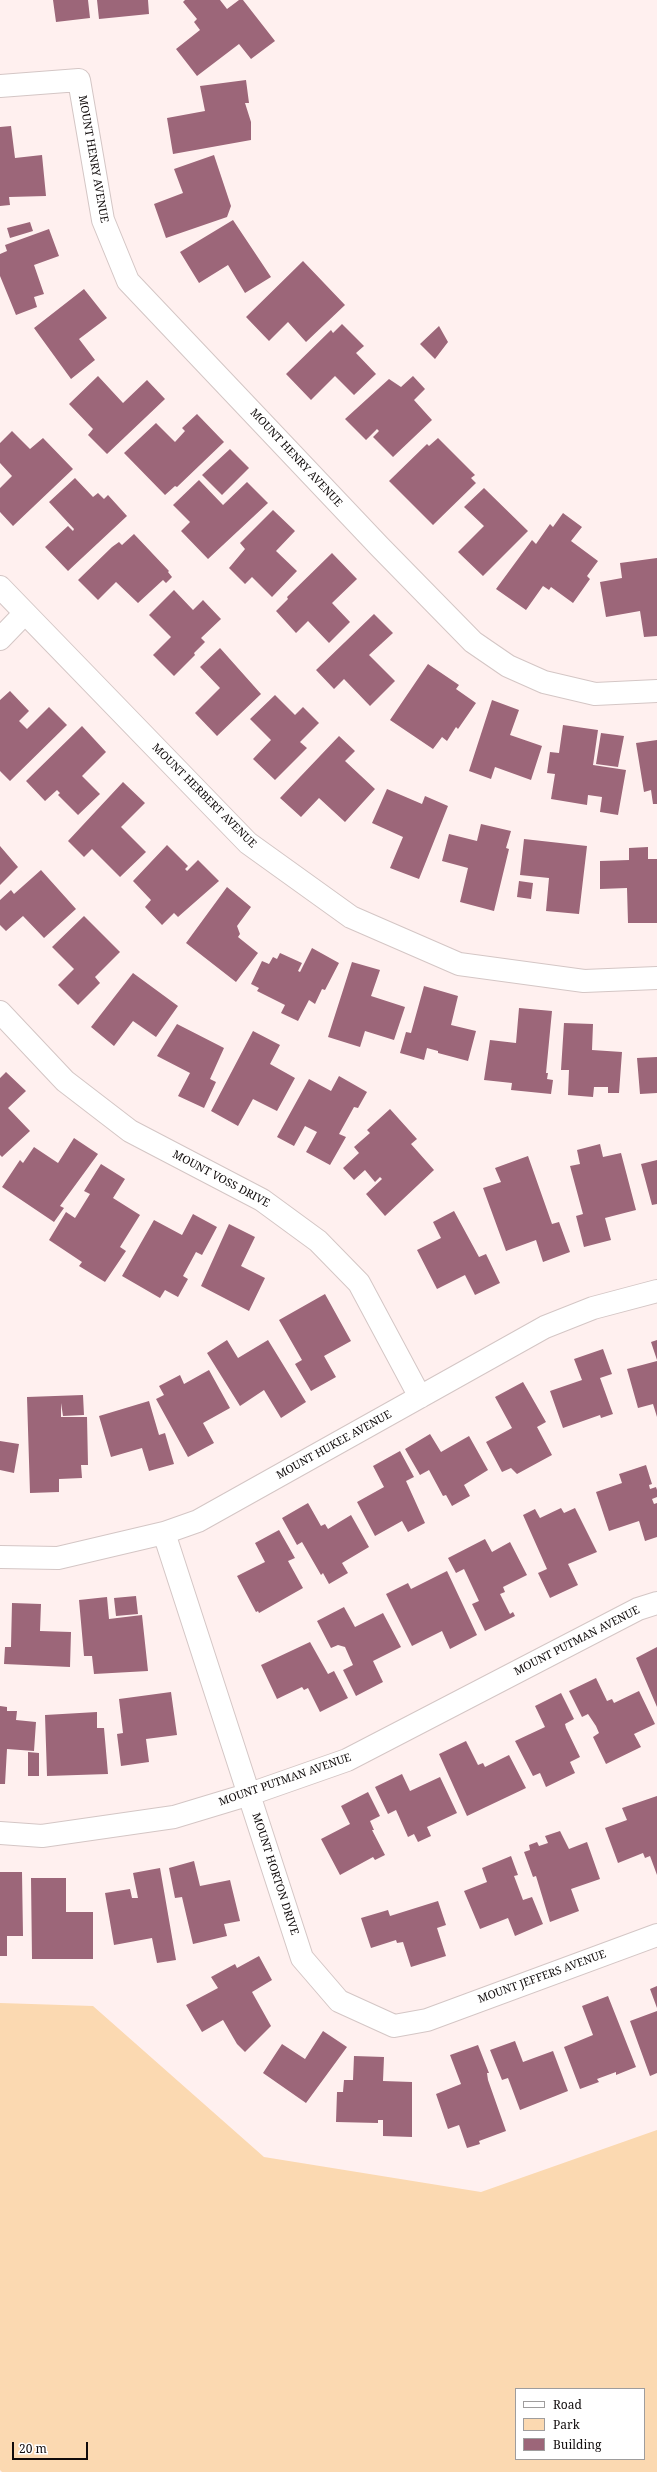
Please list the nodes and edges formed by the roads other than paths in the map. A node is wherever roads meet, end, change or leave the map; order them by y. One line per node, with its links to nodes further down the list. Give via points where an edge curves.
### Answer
1 (0, 86): 5 (street, MOUNT HENRY AVENUE, via 79,80 103,220 128,281 473,642 508,666 544,682 595,694)
2 (0, 587): 3 (street, MOUNT HERBERT AVENUE)
3 (25, 613): 4 (street); 6 (street, MOUNT HERBERT AVENUE, via 248,843 351,917 459,964 584,981)
4 (0, 639)
5 (657, 691)
6 (657, 978)
7 (0, 1012): 9 (street, MOUNT VOSS DRIVE, via 65,1080 130,1131 262,1200 318,1241 359,1283)
8 (657, 1291): 9 (street, MOUNT HUKEE AVENUE, via 593,1308 545,1327)
9 (420, 1397): 10 (street, MOUNT HUKEE AVENUE, via 198,1521)
10 (164, 1533): 11 (street, MOUNT HUKEE AVENUE, via 58,1558); 13 (street, MOUNT HORTON DRIVE)
11 (0, 1557)
12 (657, 1603): 13 (street, MOUNT PUTMAN AVENUE, via 638,1608 347,1760)
13 (250, 1794): 14 (street, MOUNT PUTMAN AVENUE, via 174,1817 42,1836); 16 (street, MOUNT HORTON DRIVE, via 302,1958 339,2002 394,2026)
14 (0, 1833)
15 (657, 1934): 16 (street, MOUNT JEFFERS AVENUE)
16 (427, 2020)

